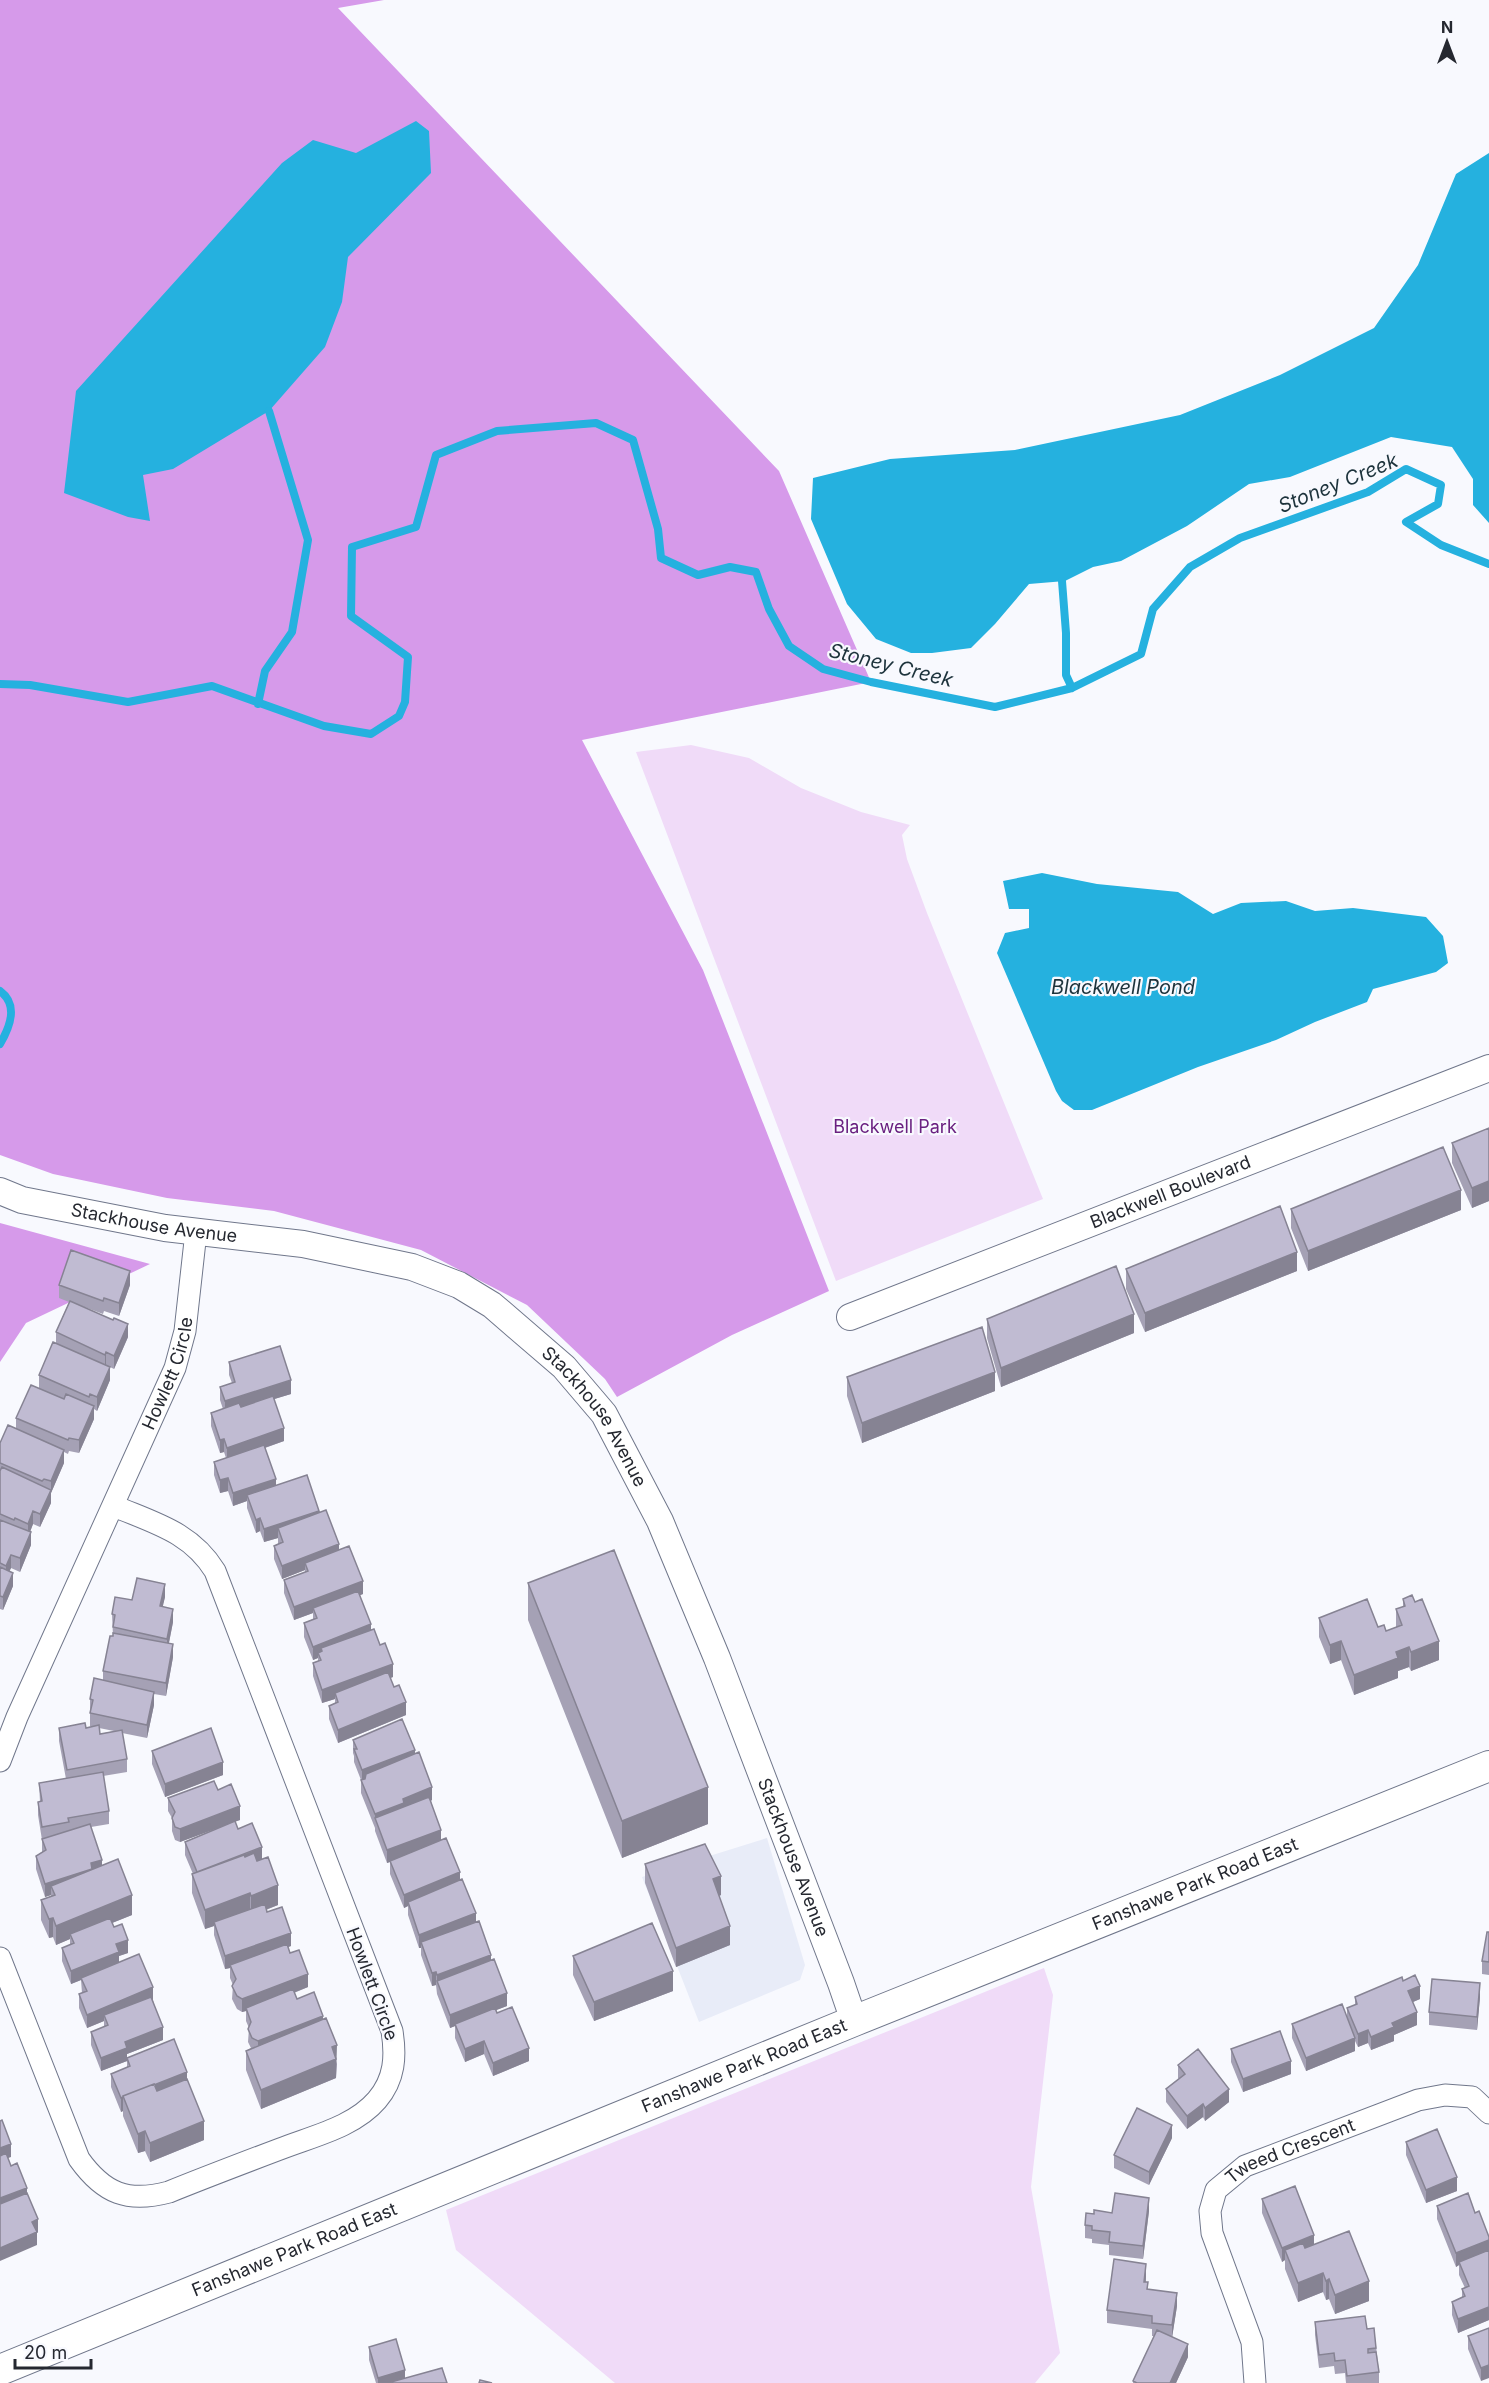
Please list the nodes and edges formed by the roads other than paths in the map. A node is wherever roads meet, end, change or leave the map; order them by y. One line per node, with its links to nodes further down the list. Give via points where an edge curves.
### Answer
1 (1489, 1068): 4 (street, Blackwell Boulevard)
2 (0, 1191): 3 (street, Stackhouse Avenue, via 22,1200)
3 (196, 1232): 5 (street, Howlett Circle, via 185,1332 175,1368); 9 (street, Stackhouse Avenue, via 303,1244 412,1267 459,1285 492,1305 564,1367 604,1414 660,1521 717,1658)
4 (850, 1317)
5 (114, 1506): 6 (street, Howlett Circle); 8 (street, Howlett Circle, via 185,1537 215,1571 392,2031 394,2067 378,2099 349,2122 169,2192 149,2197 128,2196 91,2177 79,2159)
6 (0, 1761)
7 (1489, 1766): 9 (main road, Fanshawe Park Road East)
8 (0, 1958)
9 (854, 2021): 11 (main road, Fanshawe Park Road East)
10 (1489, 2113): 12 (street, Tweed Crescent, via 1472,2097 1418,2100 1245,2166 1216,2190 1210,2211 1212,2233 1252,2342)
11 (0, 2370)
12 (1256, 2383)

